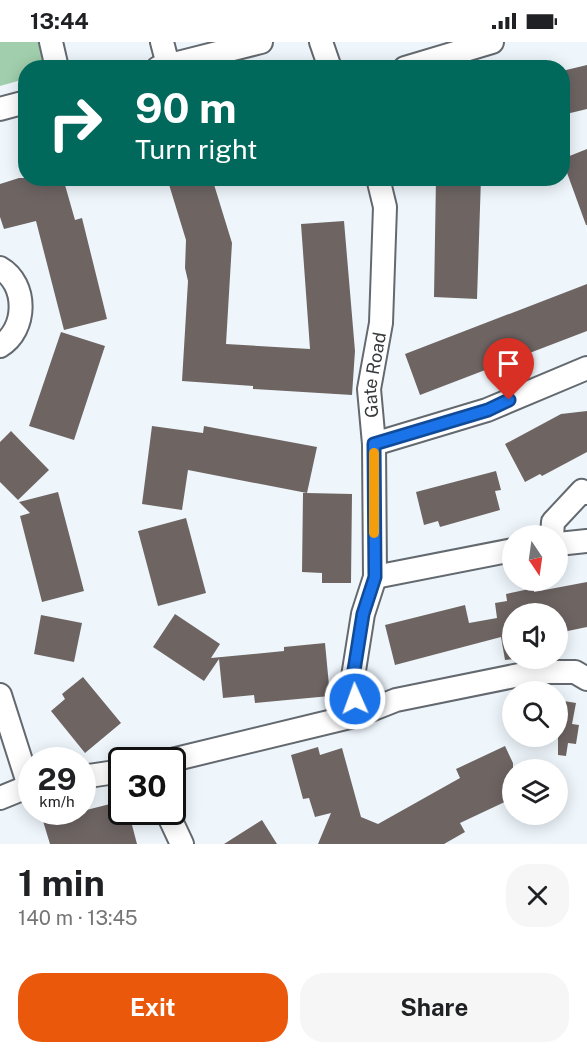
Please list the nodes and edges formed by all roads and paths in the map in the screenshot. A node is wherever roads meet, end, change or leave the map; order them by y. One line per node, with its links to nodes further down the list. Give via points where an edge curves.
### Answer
1 (51, 42): 6 (street)
2 (162, 42): 7 (street)
3 (261, 42): 8 (street)
4 (321, 42): 9 (street)
5 (492, 42): 10 (street)
6 (55, 60)
7 (163, 60)
8 (188, 60)
9 (327, 60)
10 (432, 60)
11 (18, 104): 12 (street)
12 (0, 110)
13 (380, 186): 17 (street, Gate Road, via 385,207 381,323 369,388)
14 (0, 268): 15 (street, via 14,280 21,309 16,333)
15 (0, 346)
16 (587, 368): 17 (street, via 488,410)
17 (374, 444): 23 (street, Gate Road)
18 (587, 493): 19 (street, via 582,491)
19 (553, 525)
20 (587, 542): 21 (street)
21 (568, 543)
22 (502, 552): 23 (street)
23 (375, 577): 26 (street, Gate Road, via 363,614 352,683)
24 (587, 679): 26 (street, via 575,672 534,672 396,700)
25 (0, 695): 27 (street)
26 (358, 715): 28 (street)
27 (18, 750)
28 (186, 757)
29 (18, 791): 30 (street)
30 (0, 798)
31 (173, 825): 32 (street)
32 (182, 844)

